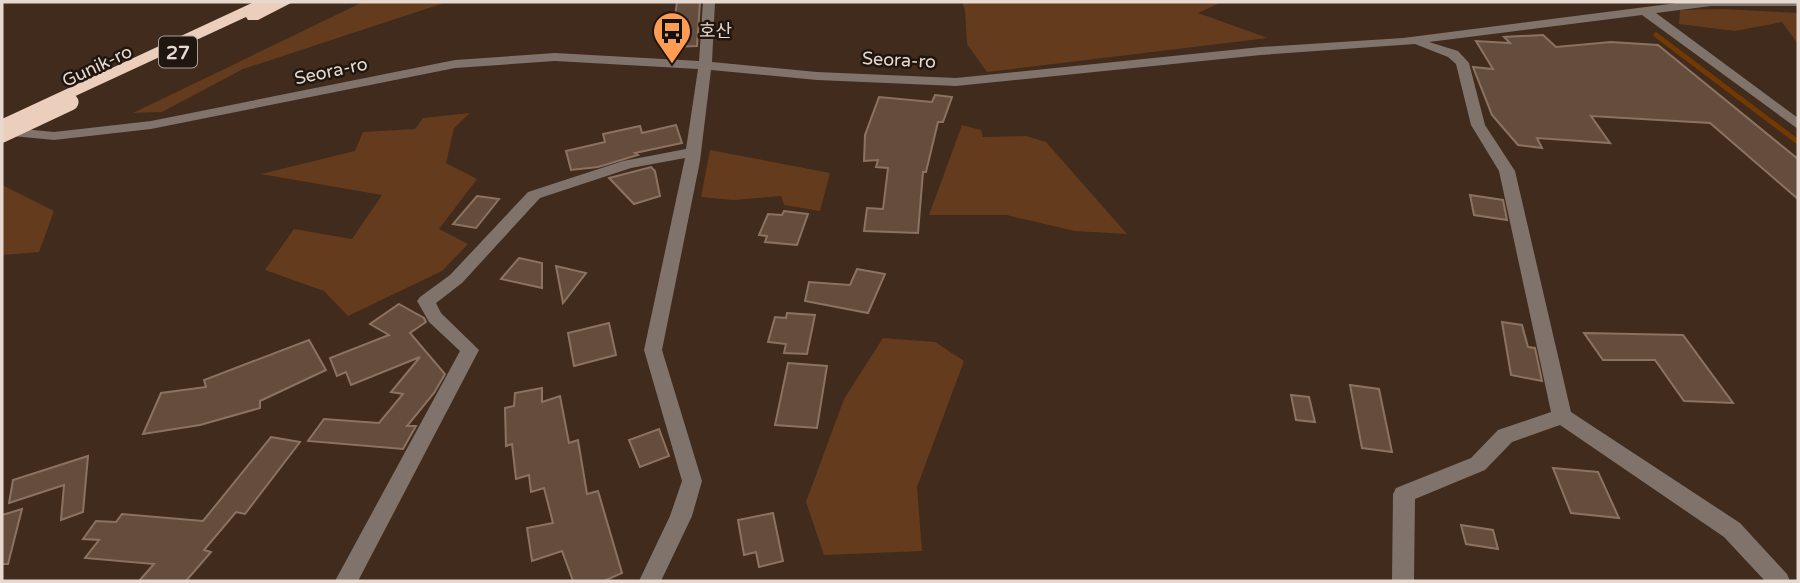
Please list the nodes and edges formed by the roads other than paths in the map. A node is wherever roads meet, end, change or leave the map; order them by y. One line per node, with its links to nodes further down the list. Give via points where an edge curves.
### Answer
1 (265, 2): 8 (highway)
2 (286, 2): 10 (highway, Gunik-ro / 27, bridge)
3 (709, 2): 7 (street)
4 (1798, 2): 5 (street, Seora-ro, via 1711,2)
5 (1644, 10): 6 (street, Seora-ro); 9 (street)
6 (1403, 42): 7 (street, Seora-ro, via 1261,51 956,82); 12 (street, via 1434,46 1462,63 1478,125 1507,171)
7 (705, 65): 10 (street, Seora-ro, via 555,57 455,64 150,125 54,136); 11 (street)
8 (2, 125)
9 (1798, 125)
10 (2, 132)
11 (692, 152): 13 (street, via 628,164 534,195 456,279 426,301 435,317 470,350); 14 (street, via 653,349 692,481)
12 (1562, 416): 15 (street, via 1505,436 1478,464 1404,494); 16 (street, via 1732,530)
13 (346, 581)
14 (650, 581)
15 (1403, 581)
16 (1779, 581)

